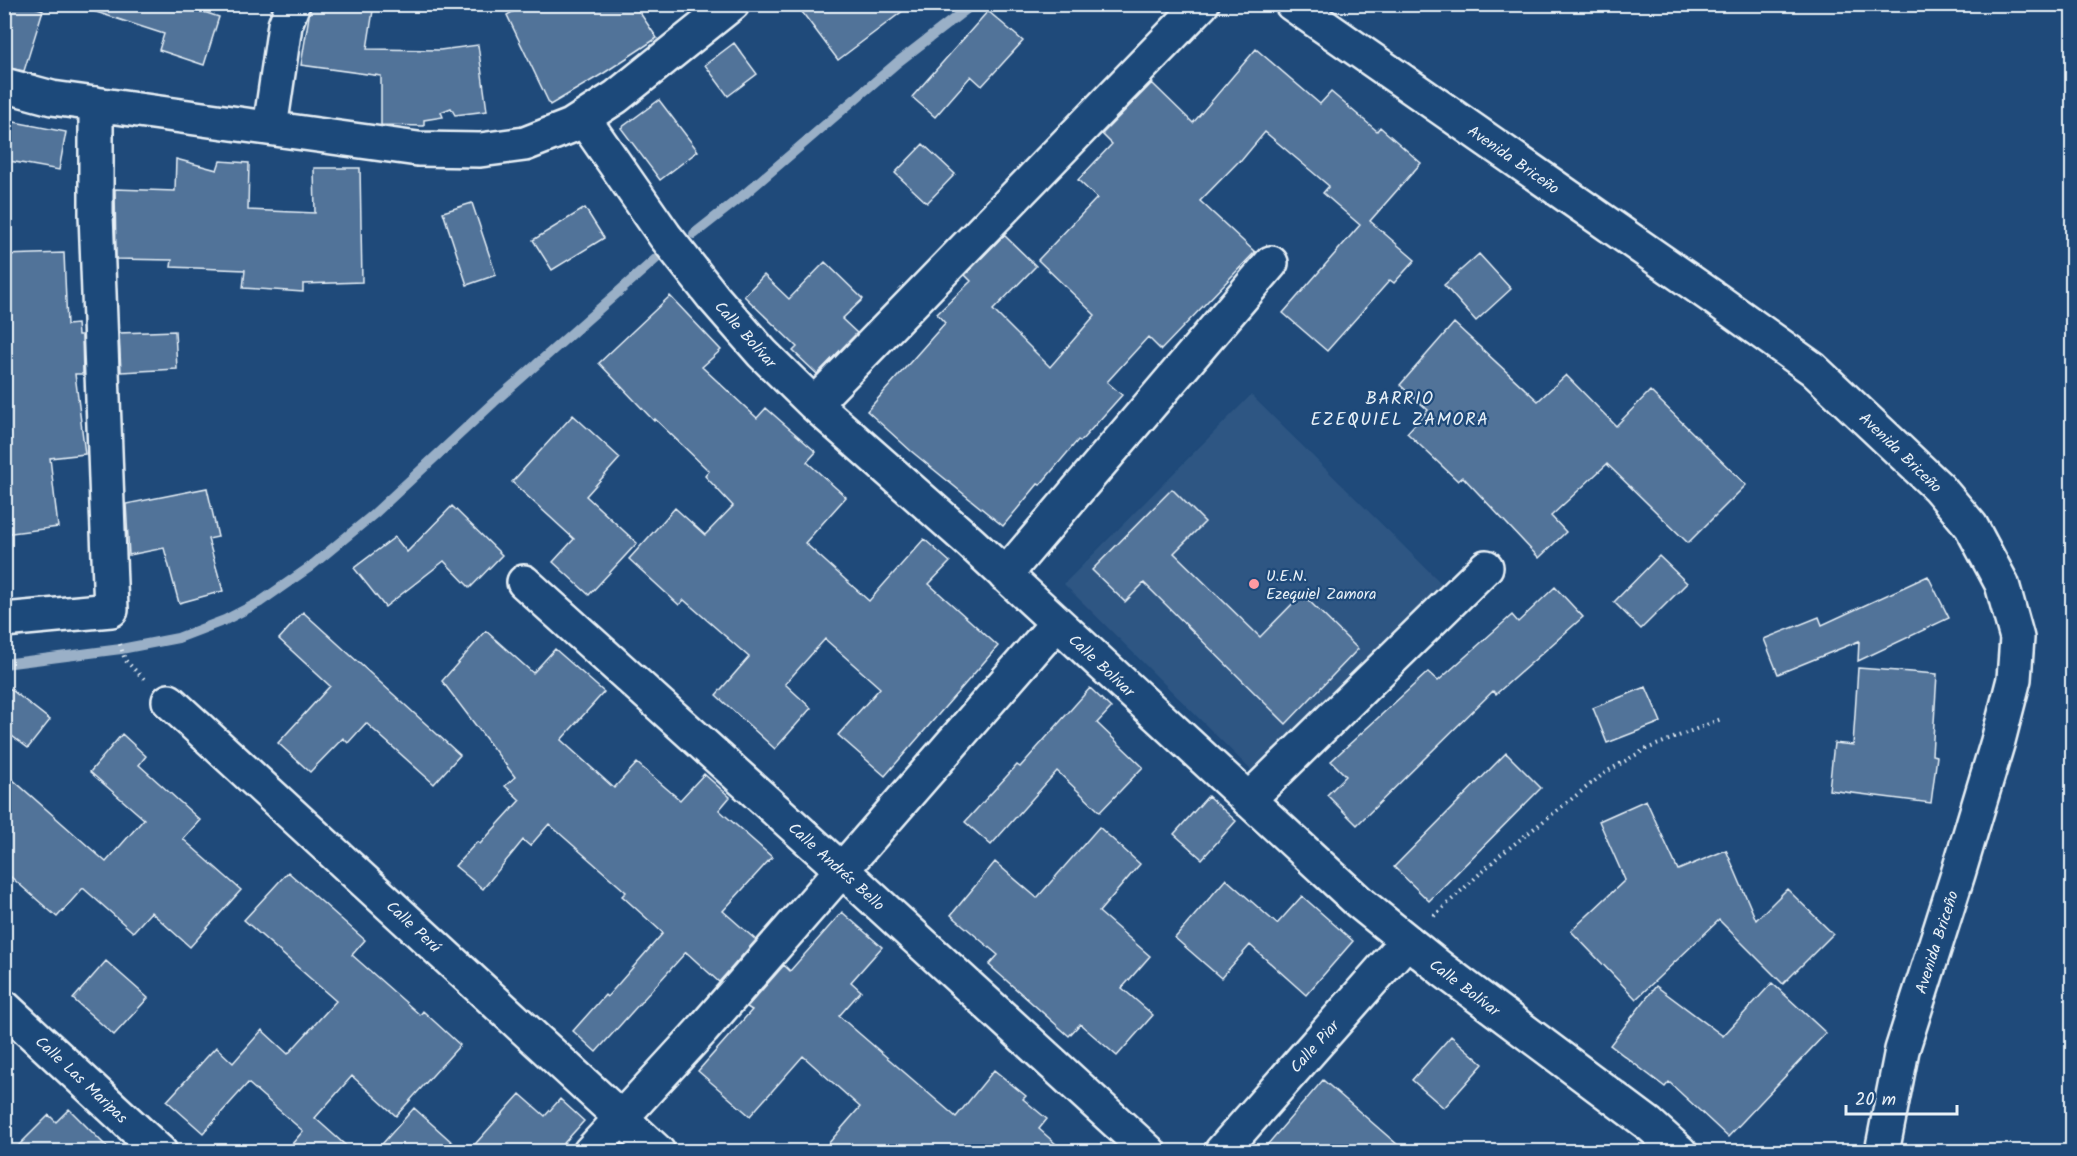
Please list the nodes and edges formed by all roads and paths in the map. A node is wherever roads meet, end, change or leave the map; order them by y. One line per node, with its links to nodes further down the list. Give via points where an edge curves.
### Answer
1 (293, 4): 8 (street, via 284,34)
2 (732, 4): 7 (street, via 616,97)
3 (1202, 4): 10 (street)
4 (1292, 4): 30 (street, Avenida Briceño, via 1813,369 1938,487 1971,526 2002,584 2018,638 2014,679 1902,1050)
5 (4, 85): 6 (street, via 52,98)
6 (96, 104): 8 (street); 14 (street, via 96,214)
7 (583, 118): 8 (street, via 525,144 480,150 418,149); 10 (street, Calle Bolívar, via 665,236 714,298)
8 (270, 128)
9 (1271, 263): 12 (street)
10 (814, 404): 12 (street, Calle Bolívar)
11 (1486, 567): 19 (street)
12 (1005, 575): 16 (street, Calle Bolívar)
13 (524, 582): 20 (street, Calle Andrés Bello)
14 (111, 610): 15 (street); 17 (path, via 125,660)
15 (4, 620)
16 (1057, 623): 19 (street, Calle Bolívar); 20 (street)
17 (169, 701): 23 (street, Calle Perú)
18 (1720, 720): 21 (path, via 1644,750 1606,772 1499,856)
19 (1248, 800): 21 (street, Calle Bolívar)
20 (842, 870): 23 (street); 27 (street, Calle Andrés Bello)
21 (1407, 941): 28 (street, Calle Piar); 29 (street, Calle Bolívar, via 1649,1124)
22 (4, 1007): 24 (street, Calle Las Maripas)
23 (621, 1118): 25 (street); 26 (street, Calle Perú)
24 (160, 1152)
25 (590, 1152)
26 (658, 1152)
27 (1149, 1152)
28 (1221, 1152)
29 (1680, 1152)
30 (1882, 1152)

